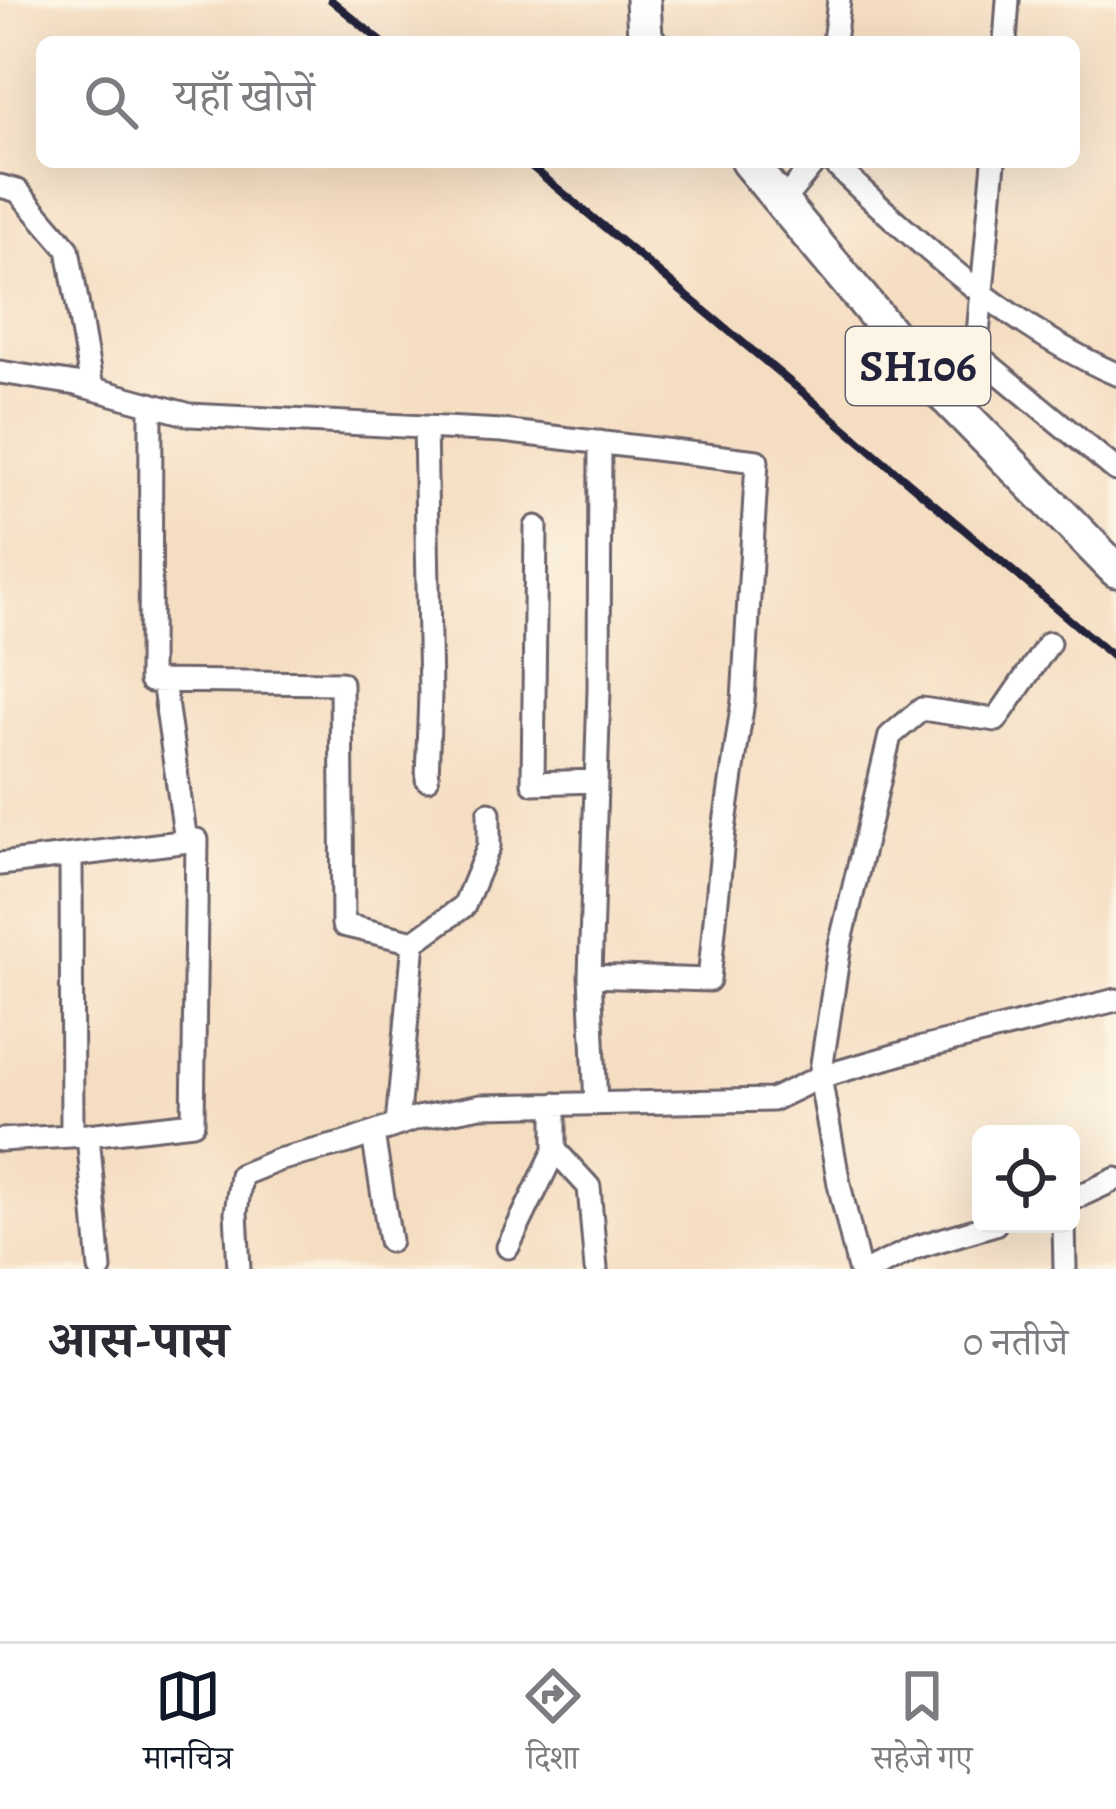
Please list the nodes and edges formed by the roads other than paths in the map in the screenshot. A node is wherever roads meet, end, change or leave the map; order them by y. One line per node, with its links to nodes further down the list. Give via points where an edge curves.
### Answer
1 (644, 0): 4 (main road)
2 (839, 0): 5 (street)
3 (1008, 0): 6 (street)
4 (646, 36)
5 (835, 36)
6 (1005, 36)
7 (753, 168): 12 (main road, SH106)
8 (810, 168): 12 (street)
9 (838, 168): 13 (street)
10 (993, 168): 13 (street)
11 (0, 186): 17 (street, via 18,191 68,249)
12 (782, 202): 18 (main road, SH106)
13 (982, 292): 14 (street); 16 (street)
14 (969, 348): 18 (street); 22 (street)
15 (0, 372): 17 (street)
16 (1116, 374)
17 (92, 388): 19 (street)
18 (941, 392): 24 (main road, SH106)
19 (151, 404): 20 (street, via 190,415); 26 (street, via 150,681)
20 (425, 427): 21 (street); 27 (street)
21 (600, 442): 28 (street); 34 (street, via 757,461 743,701 709,980)
22 (1116, 470)
23 (536, 527): 28 (street, via 533,784)
24 (1116, 570)
25 (1048, 643): 36 (street, via 997,720 922,709 890,736 840,945)
26 (163, 681): 30 (street); 33 (street, via 341,683 343,925)
27 (427, 779)
28 (596, 781): 34 (street)
29 (489, 813): 33 (street, via 489,846 464,906)
30 (186, 842): 31 (street); 41 (street, via 197,840 193,1123)
31 (71, 856): 32 (street); 41 (street)
32 (0, 864)
33 (414, 942): 39 (street)
34 (590, 976): 37 (street)
35 (1116, 1000): 36 (street)
36 (820, 1077): 37 (street, via 772,1100); 54 (street)
37 (596, 1103): 38 (street)
38 (555, 1104): 39 (street, via 481,1106); 43 (street)
39 (397, 1125): 40 (street)
40 (373, 1134): 48 (street); 52 (street, via 241,1175)
41 (80, 1135): 42 (street); 51 (street)
42 (0, 1140)
43 (555, 1150): 49 (street); 53 (street, via 590,1186)
44 (1116, 1178): 45 (street)
45 (1080, 1196)
46 (973, 1233): 50 (street)
47 (1064, 1233): 56 (street)
48 (390, 1241)
49 (508, 1247)
50 (908, 1260): 55 (street)
51 (100, 1269)
52 (239, 1269)
53 (596, 1269)
54 (859, 1269)
55 (871, 1269)
56 (1065, 1269)

